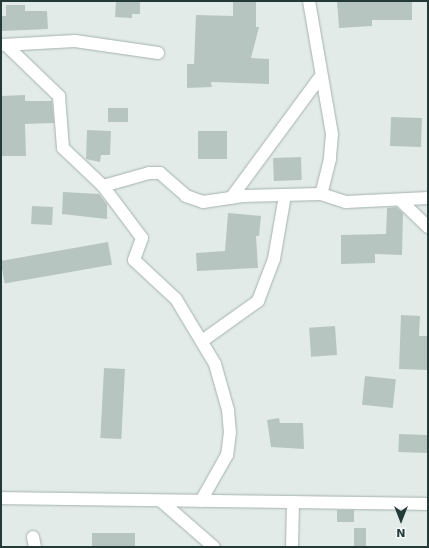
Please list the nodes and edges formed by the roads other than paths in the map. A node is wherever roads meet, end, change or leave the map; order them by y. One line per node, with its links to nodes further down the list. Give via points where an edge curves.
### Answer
1 (309, 1): 4 (street)
2 (3, 45): 3 (street, via 75,41); 5 (street, via 59,96 64,148)
3 (158, 52)
4 (321, 76): 6 (street, via 332,134 330,159); 8 (street)
5 (103, 186): 8 (street, via 149,173 160,173 186,196 203,202); 12 (street, via 142,238 134,260 176,299)
6 (321, 194): 7 (street); 10 (street, via 346,202)
7 (285, 195): 8 (street); 12 (street, via 274,258 258,301)
8 (231, 198)
9 (428, 198): 10 (street)
10 (400, 200): 11 (street)
11 (428, 227)
12 (202, 341): 15 (street, via 215,364 228,410 230,432 227,455)
13 (1, 498): 14 (street)
14 (161, 501): 15 (street); 18 (street)
15 (201, 501): 16 (street)
16 (292, 502): 17 (street); 19 (street)
17 (428, 504)
18 (214, 547)
19 (292, 547)

